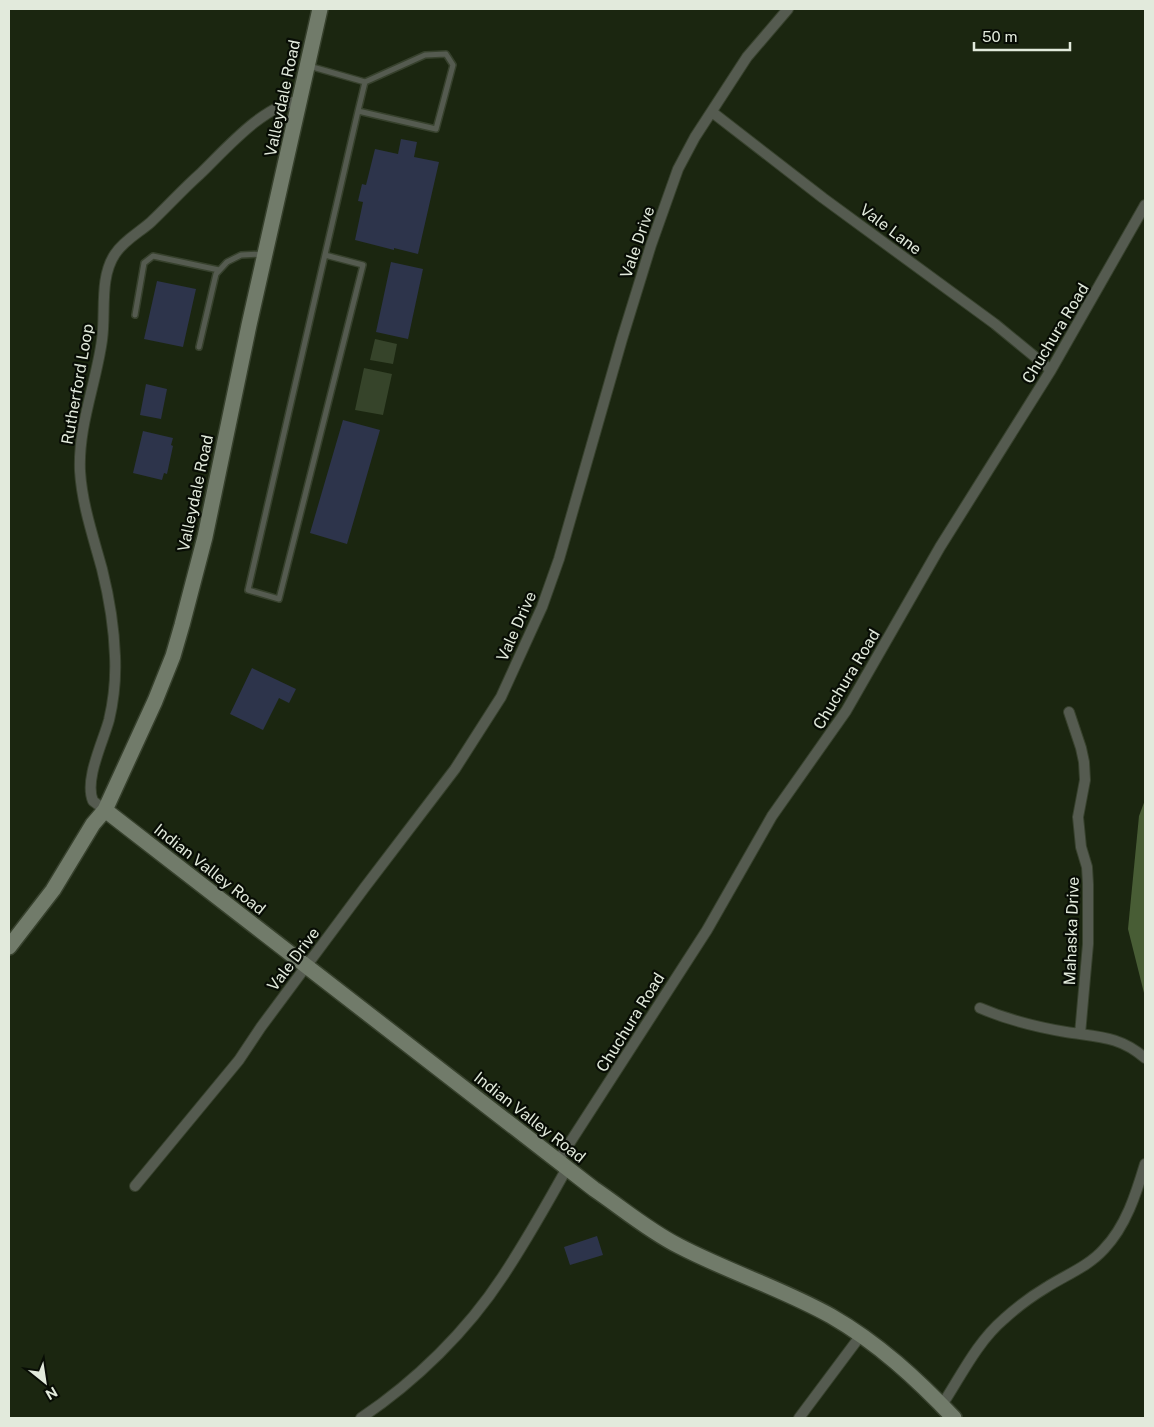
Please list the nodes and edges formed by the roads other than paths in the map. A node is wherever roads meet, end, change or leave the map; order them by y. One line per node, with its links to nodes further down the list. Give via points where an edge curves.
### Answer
1 (320, 9): 3 (street, Valleydale Road)
2 (788, 9): 7 (street, Vale Drive, via 747,57)
3 (306, 65): 4 (lane); 5 (street, Valleydale Road)
4 (365, 82): 6 (lane); 6 (lane, via 425,55 446,54 454,65 436,129)
5 (299, 101): 9 (street, Valleydale Road); 16 (street, Rutherford Loop, via 274,110 240,135 119,249 109,267 102,342 80,448 80,471 88,521 106,587 115,656 112,702 90,791 93,801)
6 (358, 111): 10 (lane)
7 (712, 112): 14 (street, Vale Lane, via 995,324); 18 (street, Vale Drive, via 678,169 622,338 559,559 542,607 514,668 500,697 455,769)
8 (1145, 205): 14 (street, Chuchura Road)
9 (265, 254): 11 (lane, via 241,255 226,262); 16 (street, Valleydale Road, via 182,625 155,701)
10 (325, 255): 10 (lane, via 248,590 279,599 363,266)
11 (219, 270): 12 (lane, via 153,256 144,263); 13 (lane)
12 (135, 315)
13 (200, 347)
14 (1051, 370): 23 (street, Chuchura Road, via 940,547 846,711 772,816 707,930)
15 (1069, 712): 20 (street, Mahaska Drive, via 1081,748 1085,780 1078,817 1088,884 1088,944)
16 (105, 810): 17 (street, Valleydale Road, via 54,890); 18 (street, Indian Valley Road)
17 (9, 947)
18 (306, 967): 23 (street, Indian Valley Road); 24 (street, Vale Drive, via 239,1060)
19 (980, 1008): 20 (street, via 1006,1019)
20 (1080, 1034): 21 (street, via 1118,1040)
21 (1145, 1058)
22 (1145, 1164): 26 (street, via 1121,1226 1104,1250 1027,1300 1003,1320 983,1341)
23 (563, 1165): 25 (street, Indian Valley Road, via 678,1246 792,1296); 27 (street, Chuchura Road, via 527,1239 476,1312 425,1366)
24 (135, 1186)
25 (861, 1335): 26 (street, Indian Valley Road, via 909,1373); 28 (street)
26 (942, 1405): 29 (street, Indian Valley Road)
27 (362, 1418)
28 (799, 1418)
29 (954, 1418)

